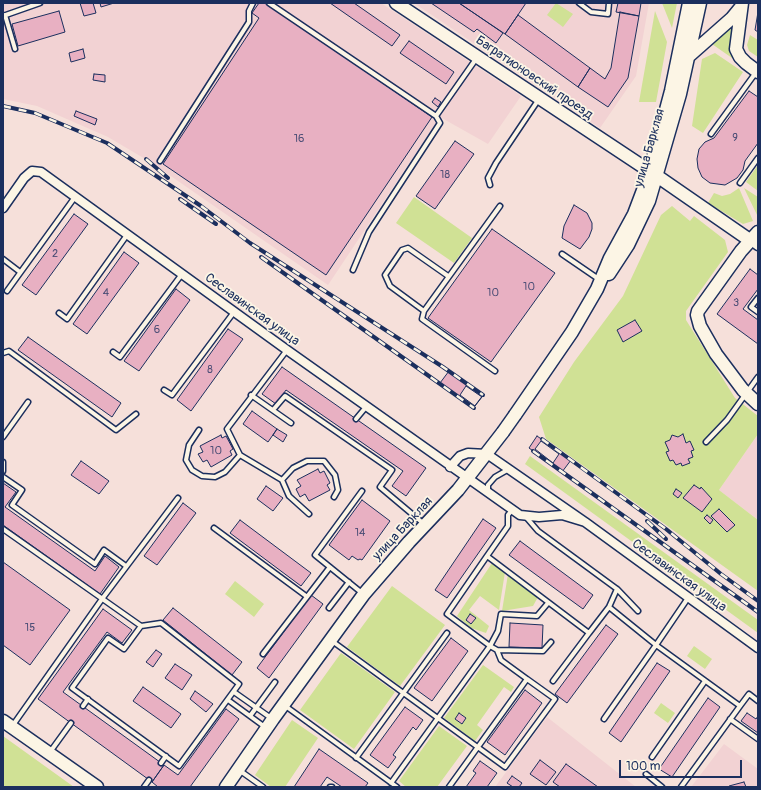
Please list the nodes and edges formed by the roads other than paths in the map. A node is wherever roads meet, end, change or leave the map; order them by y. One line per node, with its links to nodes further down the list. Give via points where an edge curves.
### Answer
1 (40, 3): 10 (lane)
2 (253, 3): 19 (lane, via 249,11 249,22)
3 (269, 3): 16 (lane)
4 (396, 3): 13 (main road, Багратионовский проезд)
5 (579, 3): 6 (lane, via 591,12 608,14)
6 (609, 3)
7 (689, 3): 20 (main road, улица Барклая)
8 (700, 3): 12 (main road, улица Барклая)
9 (742, 5): 12 (main road, via 732,18); 14 (main road, via 736,49 740,57)
10 (4, 15): 11 (lane)
11 (15, 49)
12 (689, 56): 20 (main road, улица Барклая)
13 (478, 57): 15 (main road, Багратионовский проезд); 16 (lane)
14 (757, 72): 17 (lane)
15 (540, 98): 20 (main road, Багратионовский проезд); 22 (lane, via 496,163 488,178)
16 (436, 116): 30 (lane, via 440,123 369,232)
17 (711, 134)
18 (758, 158): 21 (lane)
19 (160, 161)
20 (653, 173): 27 (main road, Багратионовский проезд); 34 (main road, улица Барклая)
21 (740, 183)
22 (490, 185)
23 (75, 196): 25 (street, Сеславинская улица, via 41,172 32,171); 26 (street, Сеславинская улица); 31 (lane)
24 (500, 206): 33 (lane)
25 (3, 208)
26 (128, 234): 32 (street, Сеславинская улица); 40 (lane, via 67,319)
27 (756, 240): 47 (main road, via 741,251 697,315 698,323 716,354)
28 (562, 254): 34 (lane)
29 (4, 261): 31 (lane)
30 (353, 270)
31 (20, 272): 35 (lane)
32 (182, 274): 38 (street, Сеславинская улица); 42 (lane, via 120,357)
33 (448, 276): 37 (lane); 37 (lane, via 408,248 402,250 385,275 390,286)
34 (599, 285): 61 (main road, улица Барклая, bridge, via 555,359)
35 (7, 291)
36 (758, 298): 39 (lane, via 751,307)
37 (424, 311): 44 (lane, via 422,319)
38 (234, 312): 41 (street, Сеславинская улица); 46 (lane, via 172,395)
39 (758, 312)
40 (59, 313)
41 (287, 350): 48 (lane); 51 (street, Сеславинская улица)
42 (113, 352)
43 (3, 353): 53 (lane, via 10,350 116,430)
44 (495, 371)
45 (758, 377): 47 (lane)
46 (164, 390)
47 (746, 393): 50 (main road); 60 (lane, via 728,420)
48 (252, 395): 52 (lane); 62 (lane, via 227,429)
49 (28, 402): 58 (lane)
50 (758, 404)
51 (366, 406): 54 (lane); 64 (street, Сеславинская улица)
52 (273, 410): 55 (lane); 59 (lane, via 285,396)
53 (136, 414)
54 (356, 420)
55 (291, 423)
56 (199, 430): 62 (lane, via 190,445 186,460 192,470 202,476 215,477 225,472)
57 (347, 432): 59 (lane)
58 (3, 437)
59 (344, 437): 78 (lane, via 392,470 380,487)
60 (706, 442)
61 (487, 454): 64 (street, via 468,453 460,456); 65 (street, Сеславинская улица); 68 (main road, улица Барклая)
62 (240, 455): 69 (lane)
63 (3, 462): 66 (lane)
64 (450, 467): 68 (street, Сеславинская улица)
65 (509, 469): 71 (lane, via 495,477 488,485); 77 (street, Сеславинская улица)
66 (3, 471)
67 (3, 477): 82 (lane, via 22,490 12,505 94,564 104,550)
68 (468, 479): 71 (street, Сеславинская улица); 78 (main road, улица Барклая)
69 (282, 480): 72 (lane, via 293,468 308,461 324,461 335,474 338,490); 75 (lane, via 289,496)
70 (362, 491): 83 (lane, via 315,555)
71 (489, 493): 74 (street, Сеславинская улица)
72 (334, 497)
73 (178, 498): 82 (lane)
74 (512, 510): 76 (street, Сеславинская улица); 81 (lane, via 508,515 508,526)
75 (308, 514)
76 (526, 516): 77 (street, Сеславинская улица, via 562,515); 85 (lane, via 538,531)
77 (585, 522): 88 (street, Сеславинская улица)
78 (425, 525): 86 (main road, улица Барклая)
79 (214, 528): 87 (lane)
80 (3, 529): 89 (lane)
81 (487, 556): 90 (lane); 100 (lane, via 447,614)
82 (126, 566): 89 (lane)
83 (330, 567): 84 (lane); 87 (lane)
84 (349, 582): 86 (lane); 92 (lane)
85 (617, 589): 91 (lane); 93 (lane)
86 (364, 594): 97 (main road, улица Барклая)
87 (306, 596): 103 (lane)
88 (688, 598): 99 (lane); 101 (street, Сеславинская улица)
89 (102, 599): 94 (lane); 122 (lane)
90 (548, 602): 96 (lane); 100 (lane, via 537,616 501,614 498,631)
91 (609, 607): 96 (lane); 99 (lane)
92 (329, 608)
93 (638, 611)
94 (141, 626): 108 (lane, via 161,623 239,684); 110 (lane, via 124,649 108,638 72,688)
95 (448, 633): 109 (lane)
96 (589, 633): 105 (lane)
97 (331, 640): 109 (lane); 113 (main road, улица Барклая)
98 (551, 642): 102 (lane, via 542,651)
99 (656, 645): 106 (lane); 119 (lane)
100 (490, 646): 102 (lane); 118 (lane)
101 (758, 648)
102 (498, 650): 104 (lane, via 501,660)
103 (263, 654)
104 (527, 679): 125 (lane); 125 (lane, via 555,699 505,767)
105 (553, 681)
106 (705, 681): 115 (lane); 128 (lane)
107 (275, 682): 116 (lane)
108 (234, 692): 111 (lane); 116 (lane)
109 (404, 693): 118 (lane); 129 (lane)
110 (88, 700): 114 (lane); 127 (lane)
111 (228, 700): 117 (lane); 127 (lane, via 179,766)
112 (758, 701): 115 (lane, via 749,694)
113 (283, 705): 123 (main road, улица Барклая); 129 (lane)
114 (83, 706)
115 (740, 706): 120 (lane)
116 (256, 708): 117 (lane); 123 (lane)
117 (250, 716): 123 (lane)
118 (438, 718): 125 (lane); 134 (lane)
119 (604, 719)
120 (730, 719): 124 (lane); 142 (lane)
121 (71, 723): 126 (lane)
122 (7, 724): 126 (main road)
123 (270, 724): 131 (main road, улица Барклая)
124 (758, 739)
125 (478, 747): 140 (lane)
126 (49, 754): 135 (main road)
127 (166, 756): 130 (lane)
128 (652, 757)
129 (356, 758): 134 (lane)
130 (161, 763)
131 (238, 770): 137 (main road, улица Барклая); 138 (lane)
132 (646, 774): 141 (lane)
133 (148, 780): 136 (lane)
134 (391, 782): 139 (lane)
135 (97, 787)
136 (144, 787)
137 (226, 787)
138 (263, 787)
139 (397, 787)
140 (449, 787)
141 (662, 787)
142 (681, 787)

